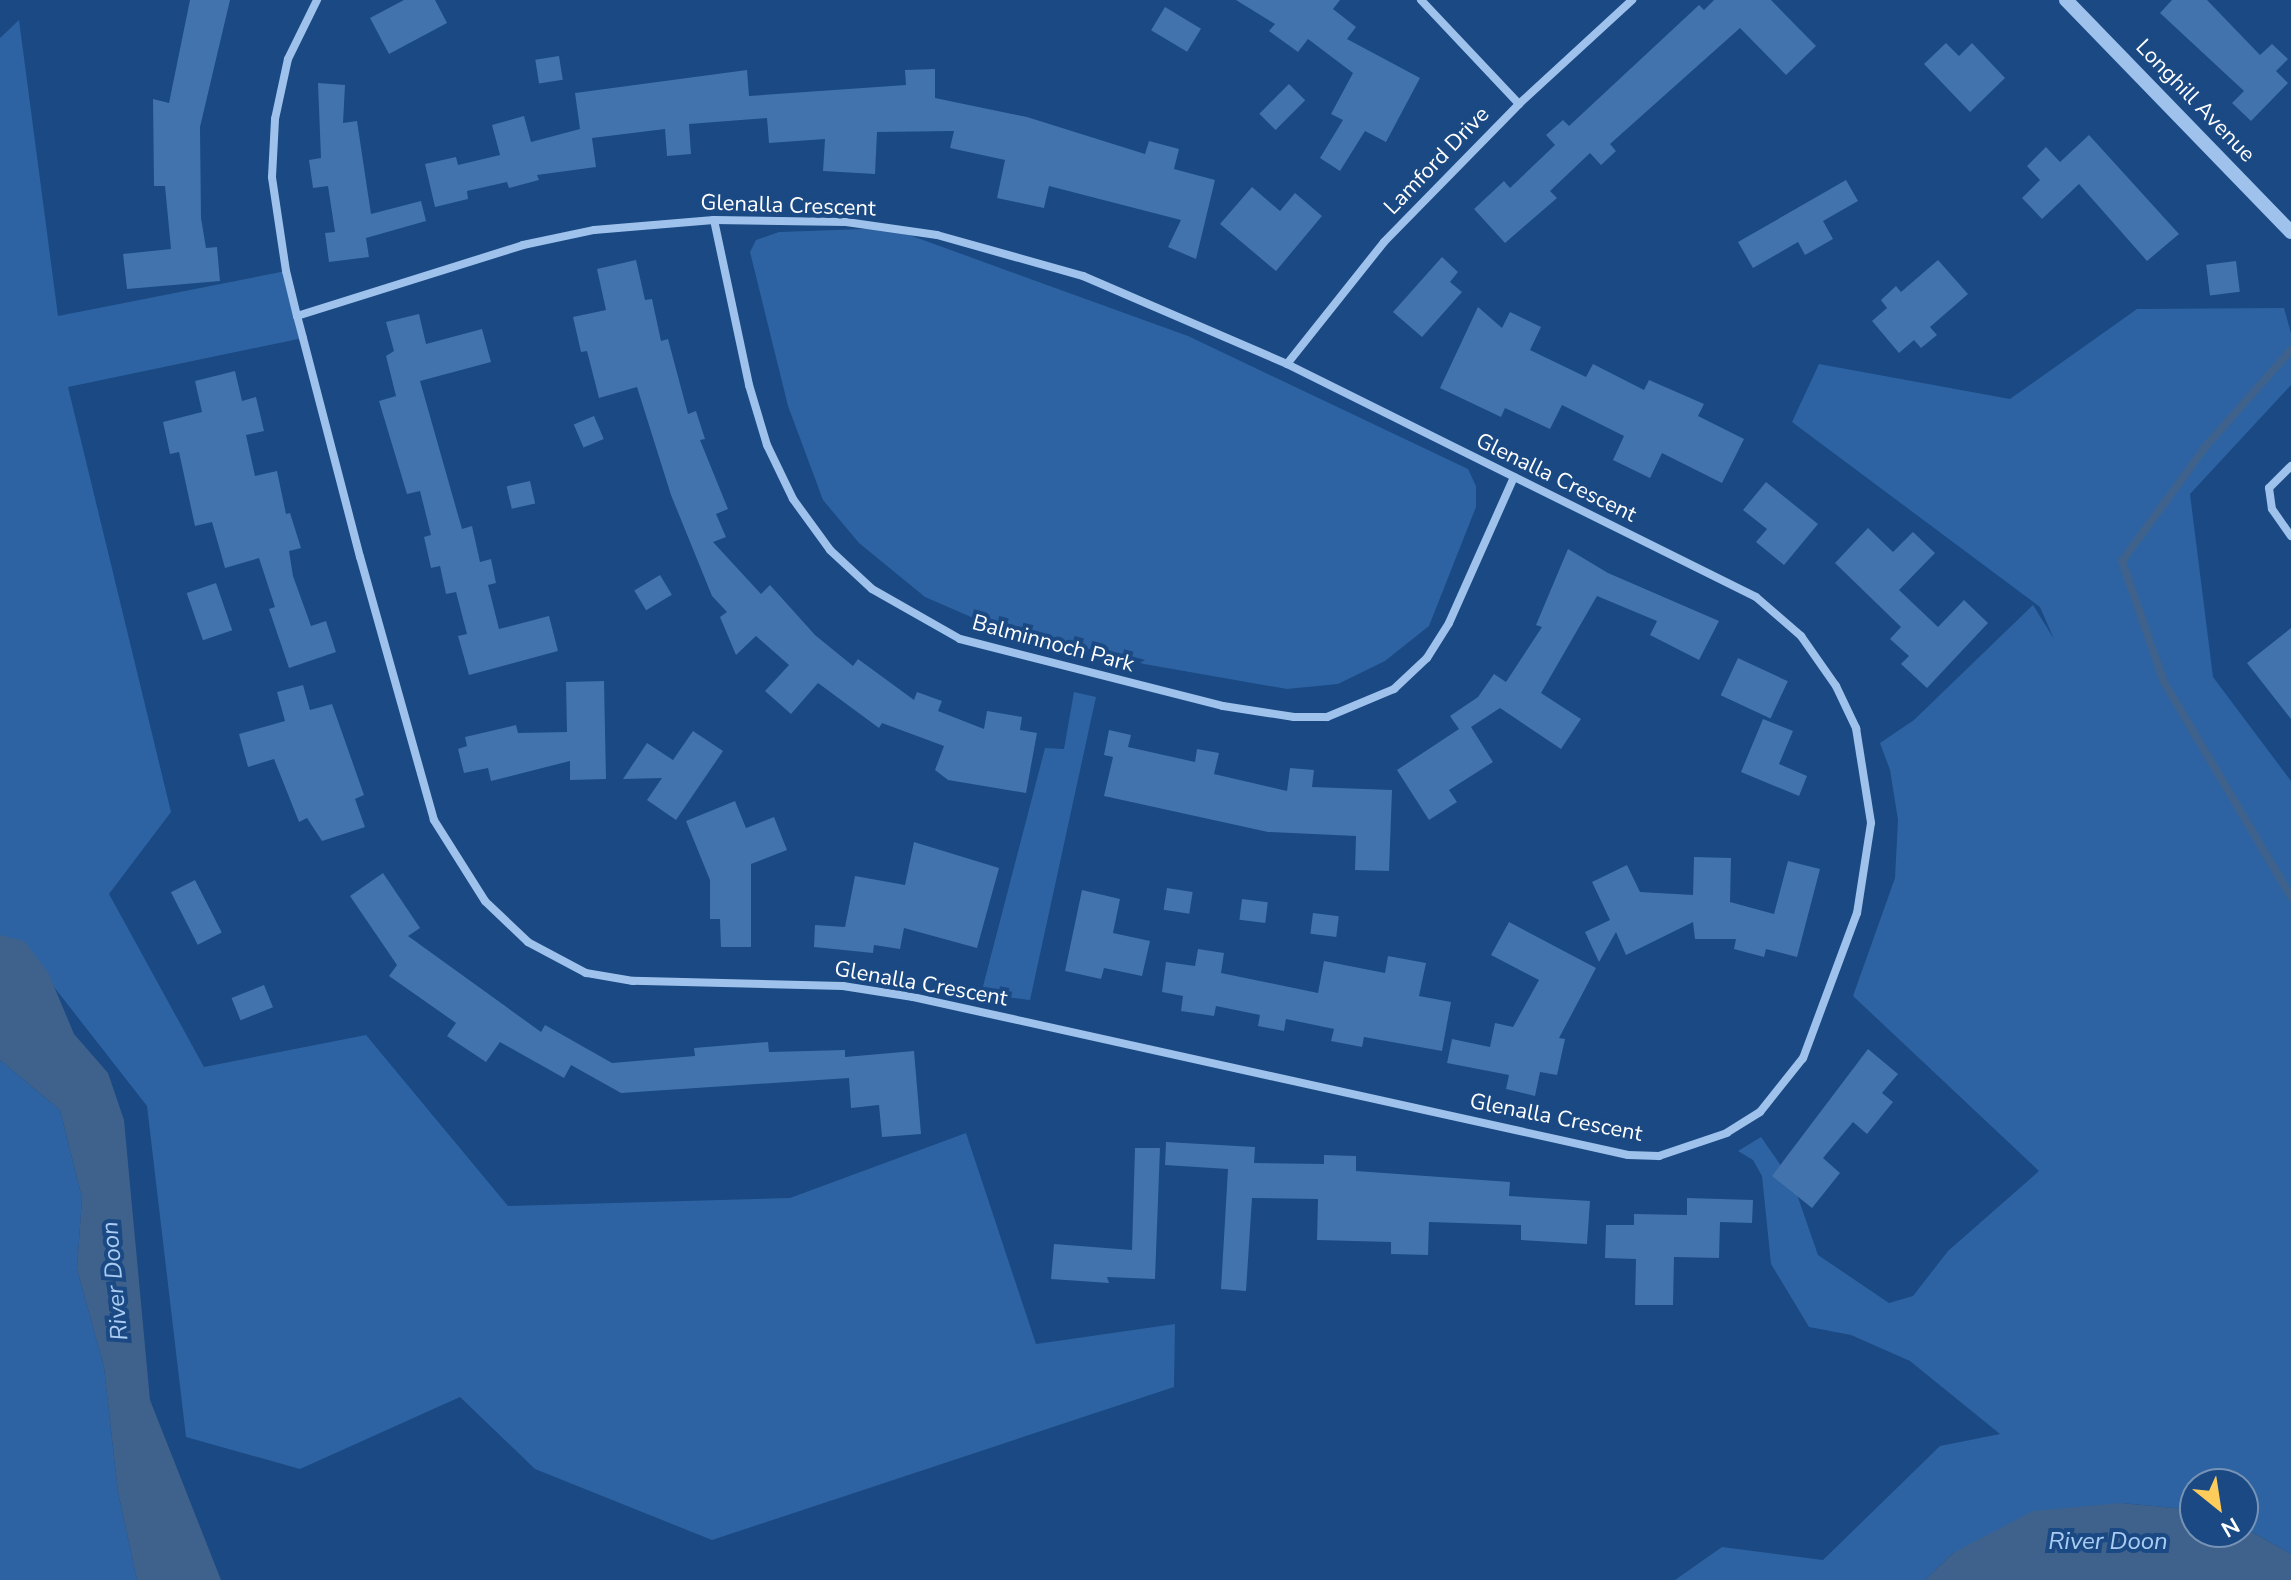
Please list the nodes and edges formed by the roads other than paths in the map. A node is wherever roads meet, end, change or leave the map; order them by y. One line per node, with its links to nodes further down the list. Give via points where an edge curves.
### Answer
1 (317, 0): 8 (street, via 288,59 275,119 272,177 277,224)
2 (1421, 0): 5 (street)
3 (1632, 0): 5 (street, Lamford Drive)
4 (2066, 0): 7 (street, Longhill Avenue)
5 (1519, 104): 9 (street, Lamford Drive, via 1384,242)
6 (714, 220): 8 (street, Glenalla Crescent, via 594,230 523,245); 9 (street, Glenalla Crescent, via 846,222 937,235 1083,276); 11 (street, Balminnoch Park, via 749,385 767,445 793,499 830,550 872,589 960,639 1223,706 1327,717 1394,689 1427,658 1449,623)
7 (2291, 232)
8 (297, 316): 11 (street, Glenalla Crescent, via 434,820 485,901 552,958 586,973 633,981 830,985 913,997 1628,1155 1659,1156 1692,1148 1760,1112 1803,1058 1822,1017 1868,863 1867,781 1856,728 1836,686 1801,636 1756,597)
9 (1287, 364): 11 (street, Glenalla Crescent)
10 (2291, 466): 12 (street, via 2269,488 2272,509)
11 (1514, 477)
12 (2291, 536)

